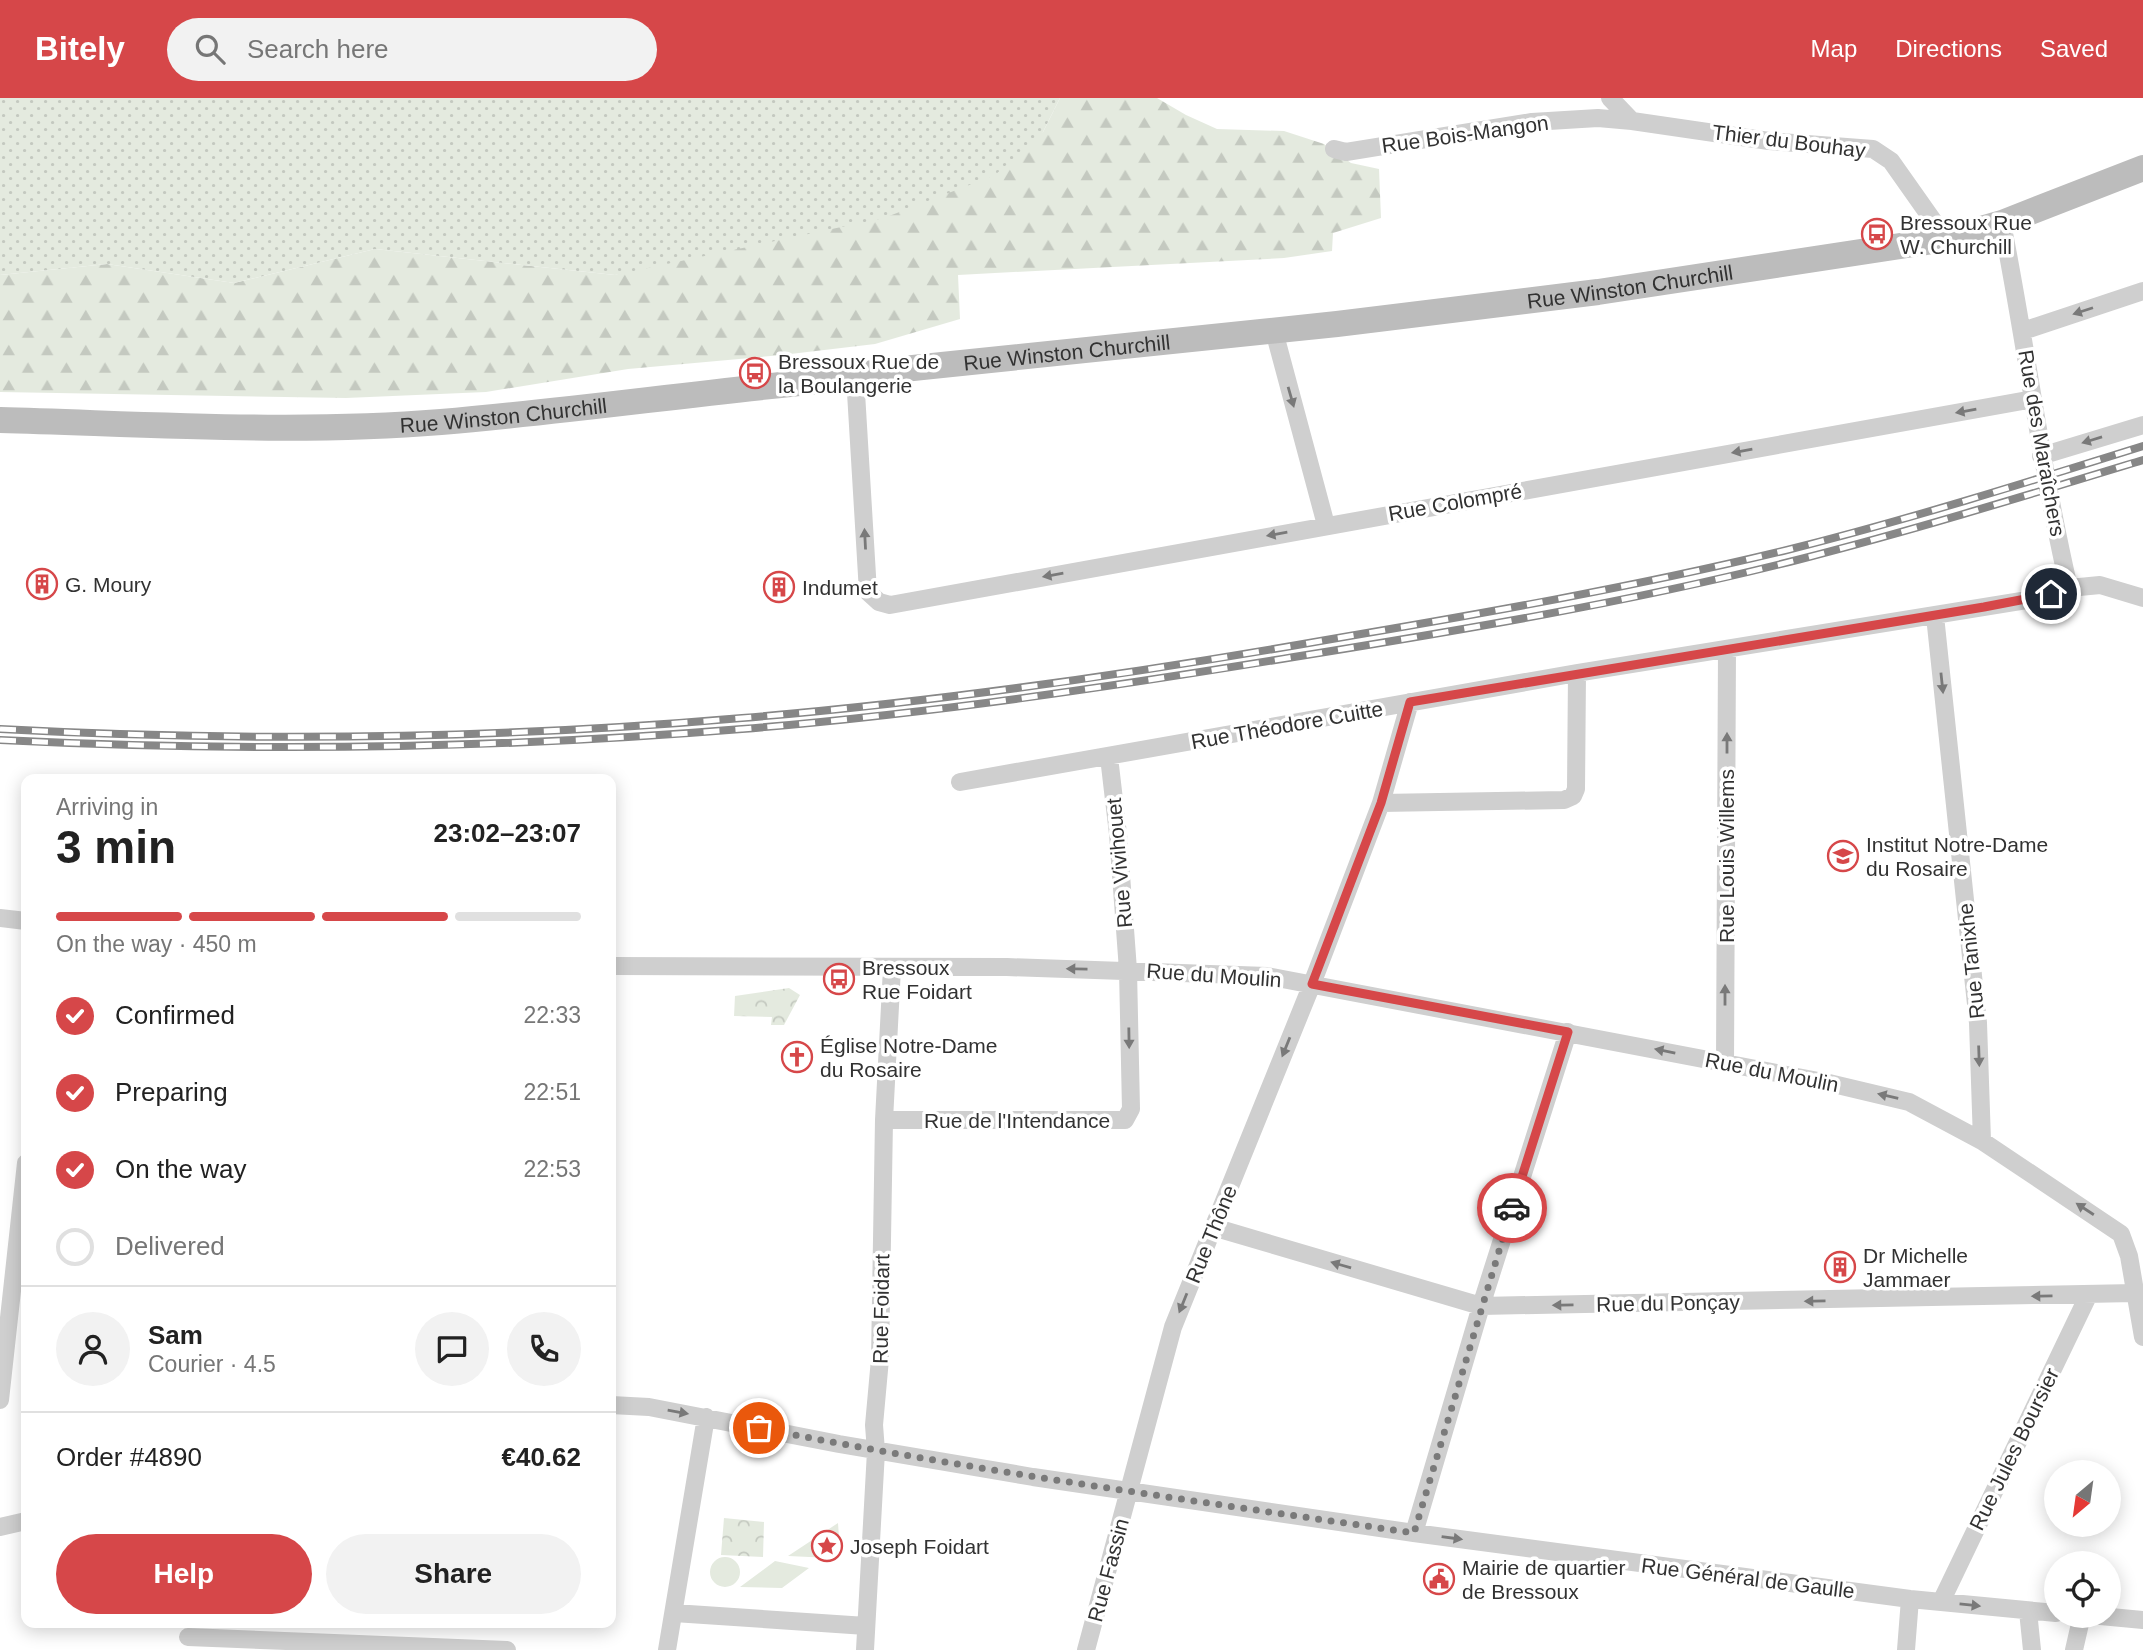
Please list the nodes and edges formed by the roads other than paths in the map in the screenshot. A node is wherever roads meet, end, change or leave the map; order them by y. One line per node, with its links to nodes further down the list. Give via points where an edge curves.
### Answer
1 (1610, 98): 3 (street)
2 (1598, 118): 3 (street, Thier du Bouhay); 4 (street, Rue Bois-Mangon, via 1532,121 1346,152)
3 (1632, 121): 7 (street, Thier du Bouhay, via 1769,141 1872,149 1891,161)
4 (1334, 149)
5 (2143, 168): 6 (main road, Rue Winston Churchill)
6 (2002, 223): 7 (main road, Rue Winston Churchill); 10 (street, Rue des Maraîchers)
7 (1946, 239): 9 (main road, Rue Winston Churchill, via 1598,292)
8 (2143, 291): 10 (street, one-way to 10)
9 (1274, 331): 11 (main road, Rue Winston Churchill); 16 (street, one-way to 16)
10 (2023, 331): 12 (street, Rue des Maraîchers)
11 (855, 376): 13 (main road, Rue Winston Churchill, via 439,422 265,429); 16 (street, Rue Colompré, one-way to 11, via 890,605 878,603 868,592)
12 (2033, 399): 15 (street, Rue des Maraîchers); 16 (street, Rue Colompré, one-way to 16)
13 (0, 420)
14 (2143, 425): 15 (street, one-way to 15)
15 (2041, 456): 17 (street, Rue des Maraîchers)
16 (1326, 525)
17 (2069, 588): 18 (street, via 2100,585); 19 (street, Rue Théodore Cuitte, via 2034,599)
18 (2143, 598)
19 (1935, 615): 20 (street, Rue Théodore Cuitte); 35 (street, Rue Tanixhe, one-way to 35, via 1978,1023)
20 (1727, 649): 21 (street, Rue Théodore Cuitte); 33 (street, Rue Louis Willems, one-way to 20)
21 (1577, 673): 22 (street, Rue Théodore Cuitte); 25 (street, via 1573,796 1564,800)
22 (1410, 702): 23 (street, Rue Théodore Cuitte); 25 (street, Rue Thône)
23 (1109, 757): 24 (street, Rue Théodore Cuitte); 30 (street, Rue Vivihouet)
24 (960, 782)
25 (1381, 803): 31 (street, Rue Thône)
26 (0, 918): 27 (street)
27 (21, 920)
28 (616, 966): 29 (street, Rue du Moulin)
29 (892, 968): 30 (street, Rue du Moulin, one-way to 29); 34 (street, Rue Foidart)
30 (1128, 970): 31 (street, Rue du Moulin, via 1267,976); 34 (street, Rue de l'Intendance, one-way to 34, via 1131,1110 1125,1119)
31 (1312, 984): 32 (street, Rue du Moulin); 37 (street, Rue Thône, one-way to 37)
32 (1568, 1032): 33 (street, Rue du Moulin, one-way to 32); 41 (street)
33 (1725, 1063): 35 (street, Rue du Moulin, one-way to 33, via 1909,1102)
34 (884, 1120): 46 (street, Rue Foidart)
35 (1982, 1141): 38 (street, Rue du Moulin, one-way to 35, via 2116,1229)
36 (21, 1209): 43 (street)
37 (1213, 1227): 41 (street, Rue du Ponçay, one-way to 37); 47 (street, Rue Thône, one-way to 47, via 1173,1328)
38 (2136, 1253): 39 (street)
39 (2135, 1293): 40 (street, Rue du Ponçay); 42 (street)
40 (2088, 1296): 41 (street, Rue du Ponçay, one-way to 41); 52 (street, Rue Jules Boursier)
41 (1481, 1306): 50 (street)
42 (2143, 1337)
43 (0, 1400)
44 (616, 1405): 45 (street, Rue Général de Gaulle, one-way to 45)
45 (706, 1417): 46 (street, Rue Général de Gaulle); 55 (street)
46 (876, 1451): 47 (street, Rue Général de Gaulle); 58 (street, Rue Foidart)
47 (1129, 1490): 50 (street, Rue Général de Gaulle); 64 (street, Rue Fassin)
48 (21, 1522): 49 (street)
49 (0, 1527)
50 (1414, 1533): 51 (street, Rue Général de Gaulle, one-way to 51)
51 (1910, 1599): 52 (street, Rue Général de Gaulle); 65 (street)
52 (1941, 1602): 53 (street, Rue Général de Gaulle, one-way to 53)
53 (2028, 1611): 54 (street, Rue Général de Gaulle); 66 (street)
54 (2044, 1612)
55 (674, 1613): 58 (street); 62 (street)
56 (2121, 1618): 57 (street)
57 (2143, 1620)
58 (866, 1626): 63 (street, Rue Foidart)
59 (2079, 1628): 67 (street)
60 (188, 1637): 61 (street)
61 (507, 1650)
62 (667, 1650)
63 (865, 1650)
64 (1086, 1650)
65 (1906, 1650)
66 (2032, 1650)
67 (2074, 1650)

